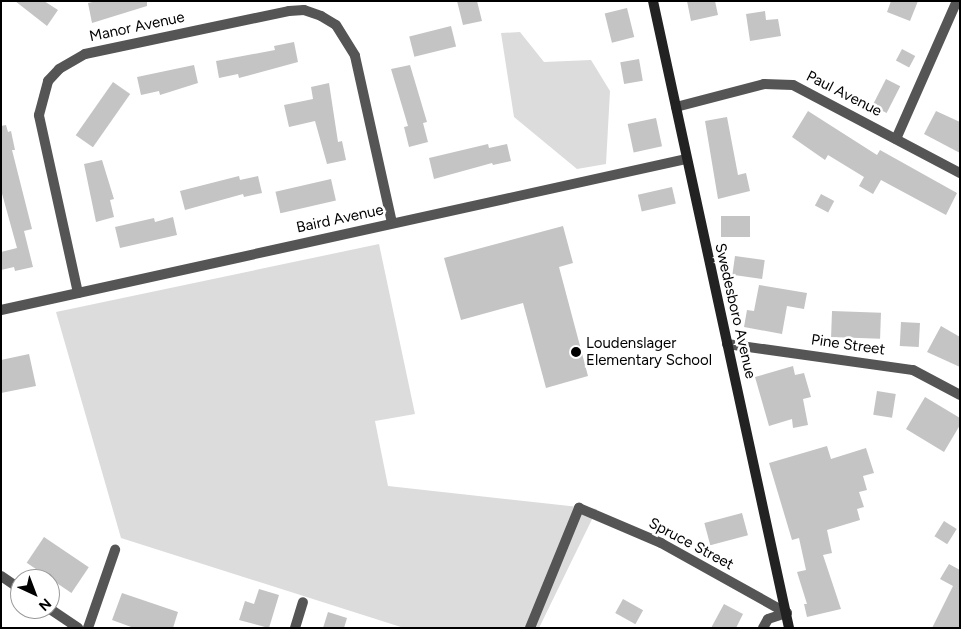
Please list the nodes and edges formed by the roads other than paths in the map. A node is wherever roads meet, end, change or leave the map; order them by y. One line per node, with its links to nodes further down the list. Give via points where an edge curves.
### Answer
1 (653, 1): 3 (street, Swedesboro Avenue)
2 (957, 1): 4 (street)
3 (676, 107): 4 (street, Paul Avenue, via 764,84 793,85); 5 (street, Swedesboro Avenue)
4 (896, 139): 6 (street, Paul Avenue)
5 (686, 159): 7 (street, Baird Avenue); 10 (street, Swedesboro Avenue)
6 (960, 172)
7 (392, 223): 8 (street, Baird Avenue); 8 (street, Manor Avenue, via 355,56 336,25 321,16 304,10 288,11 85,54 59,69 48,81 39,115)
8 (78, 293): 9 (street, Baird Avenue)
9 (1, 310)
10 (727, 344): 11 (street, Pine Street, via 913,370); 14 (street, Swedesboro Avenue)
11 (960, 395)
12 (115, 550): 17 (street)
13 (303, 602): 18 (street)
14 (787, 613): 19 (street, Spruce Street, via 661,543 579,508); 20 (street, via 768,619); 21 (street, Swedesboro Avenue)
15 (60, 616): 16 (street)
16 (78, 628)
17 (88, 628)
18 (295, 628)
19 (530, 628)
20 (764, 628)
21 (790, 628)

